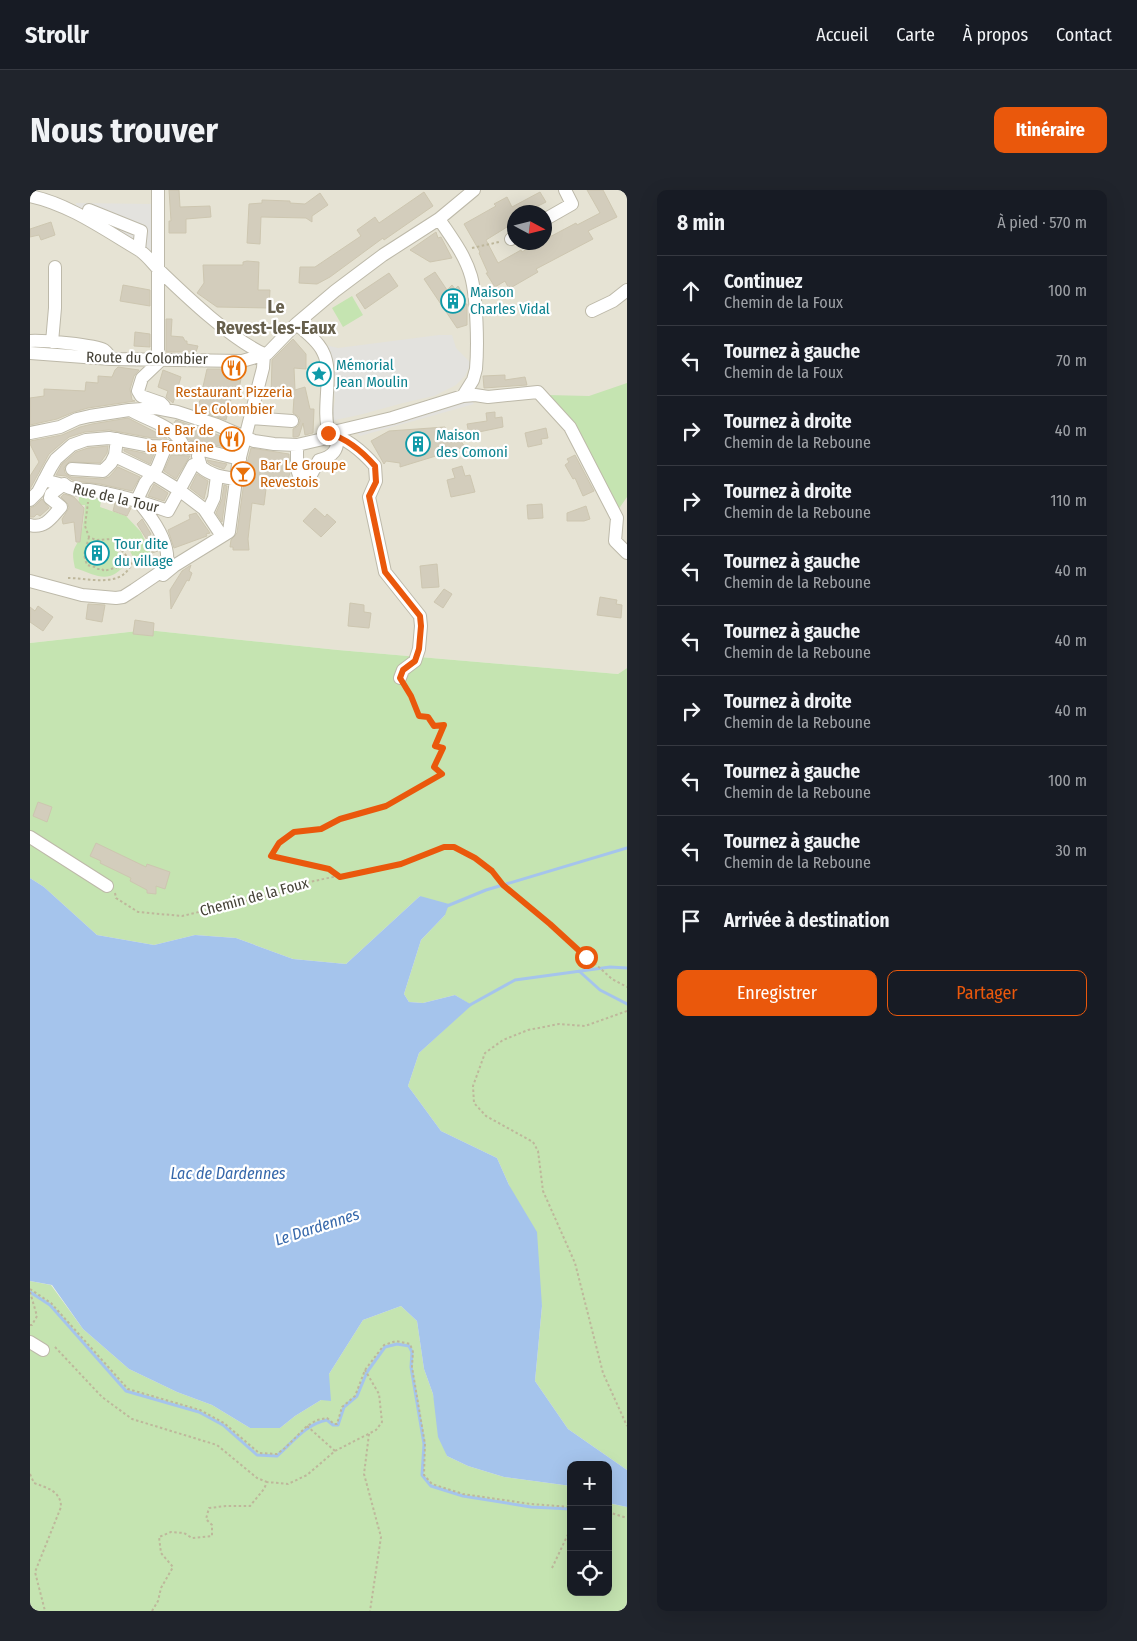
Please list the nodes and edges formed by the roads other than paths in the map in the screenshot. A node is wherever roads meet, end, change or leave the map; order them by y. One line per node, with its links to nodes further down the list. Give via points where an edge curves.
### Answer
1 (158, 190): 10 (street)
2 (474, 190): 7 (street)
3 (565, 190): 6 (street, via 572,204)
4 (30, 196): 8 (street, via 72,212)
5 (89, 210): 8 (street, via 141,231)
6 (552, 215)
7 (439, 219): 13 (street, via 383,255); 20 (street, via 471,277 475,301 477,360 473,380)
8 (139, 250): 10 (street)
9 (55, 266): 15 (street)
10 (159, 270): 17 (street, via 215,320); 18 (street)
11 (627, 290): 12 (street)
12 (592, 311)
13 (296, 324): 17 (street, via 272,350); 29 (street, via 324,354 327,374 325,414)
14 (30, 341): 15 (street)
15 (52, 342): 19 (street, via 100,348)
16 (30, 353): 19 (street, Route du Colombier)
17 (264, 354): 18 (street, Route du Colombier, via 242,361); 23 (street)
18 (160, 359): 19 (street, Route du Colombier); 21 (street, via 142,378 138,391 141,396 161,403)
19 (111, 360)
20 (463, 396): 29 (street); 52 (street, via 538,392 570,427 617,518 615,541)
21 (167, 409): 22 (street); 30 (street)
22 (130, 410): 24 (street); 35 (street, via 164,426)
23 (250, 418): 25 (street); 30 (street)
24 (74, 420): 27 (street); 32 (street)
25 (292, 421)
26 (30, 427): 27 (street)
27 (60, 427): 28 (street)
28 (30, 433)
29 (332, 434): 33 (street); 33 (street, via 338,442 334,453 319,460 311,475 299,475); 55 (street, via 348,442 375,466 376,482 369,496 385,572 420,616 419,649 415,661 403,670)
30 (246, 438): 33 (street); 38 (street)
31 (117, 439): 32 (street); 34 (street); 37 (street)
32 (81, 441): 36 (street)
33 (297, 445)
34 (166, 446): 35 (street); 41 (street)
35 (190, 448): 38 (street); 39 (street)
36 (67, 449): 40 (street); 44 (street, via 53,463)
37 (115, 455): 40 (street, via 103,470); 41 (street)
38 (240, 459): 43 (street)
39 (200, 463): 42 (street, via 203,469); 46 (street, via 193,465)
40 (72, 469): 45 (street, via 68,480)
41 (154, 474): 46 (street); 48 (street, via 145,483)
42 (217, 476): 43 (street); 49 (street)
43 (236, 479): 51 (street)
44 (44, 480): 45 (street, Rue de la Tour); 47 (street)
45 (62, 484): 48 (street, Rue de la Tour, via 69,489); 50 (street, via 50,498 61,507 44,525)
46 (179, 490): 48 (street, Rue de la Tour, via 168,511); 49 (street, via 204,509)
47 (30, 500)
48 (137, 500): 54 (street, via 156,525 167,563)
49 (208, 516): 51 (street)
50 (30, 525)
51 (225, 534): 54 (street, via 154,582)
52 (627, 553)
53 (30, 581): 54 (street, via 108,598 123,597)
54 (143, 584)
55 (400, 678)
56 (30, 837): 57 (street)
57 (107, 886)
58 (30, 1342): 59 (street)
59 (47, 1347)

